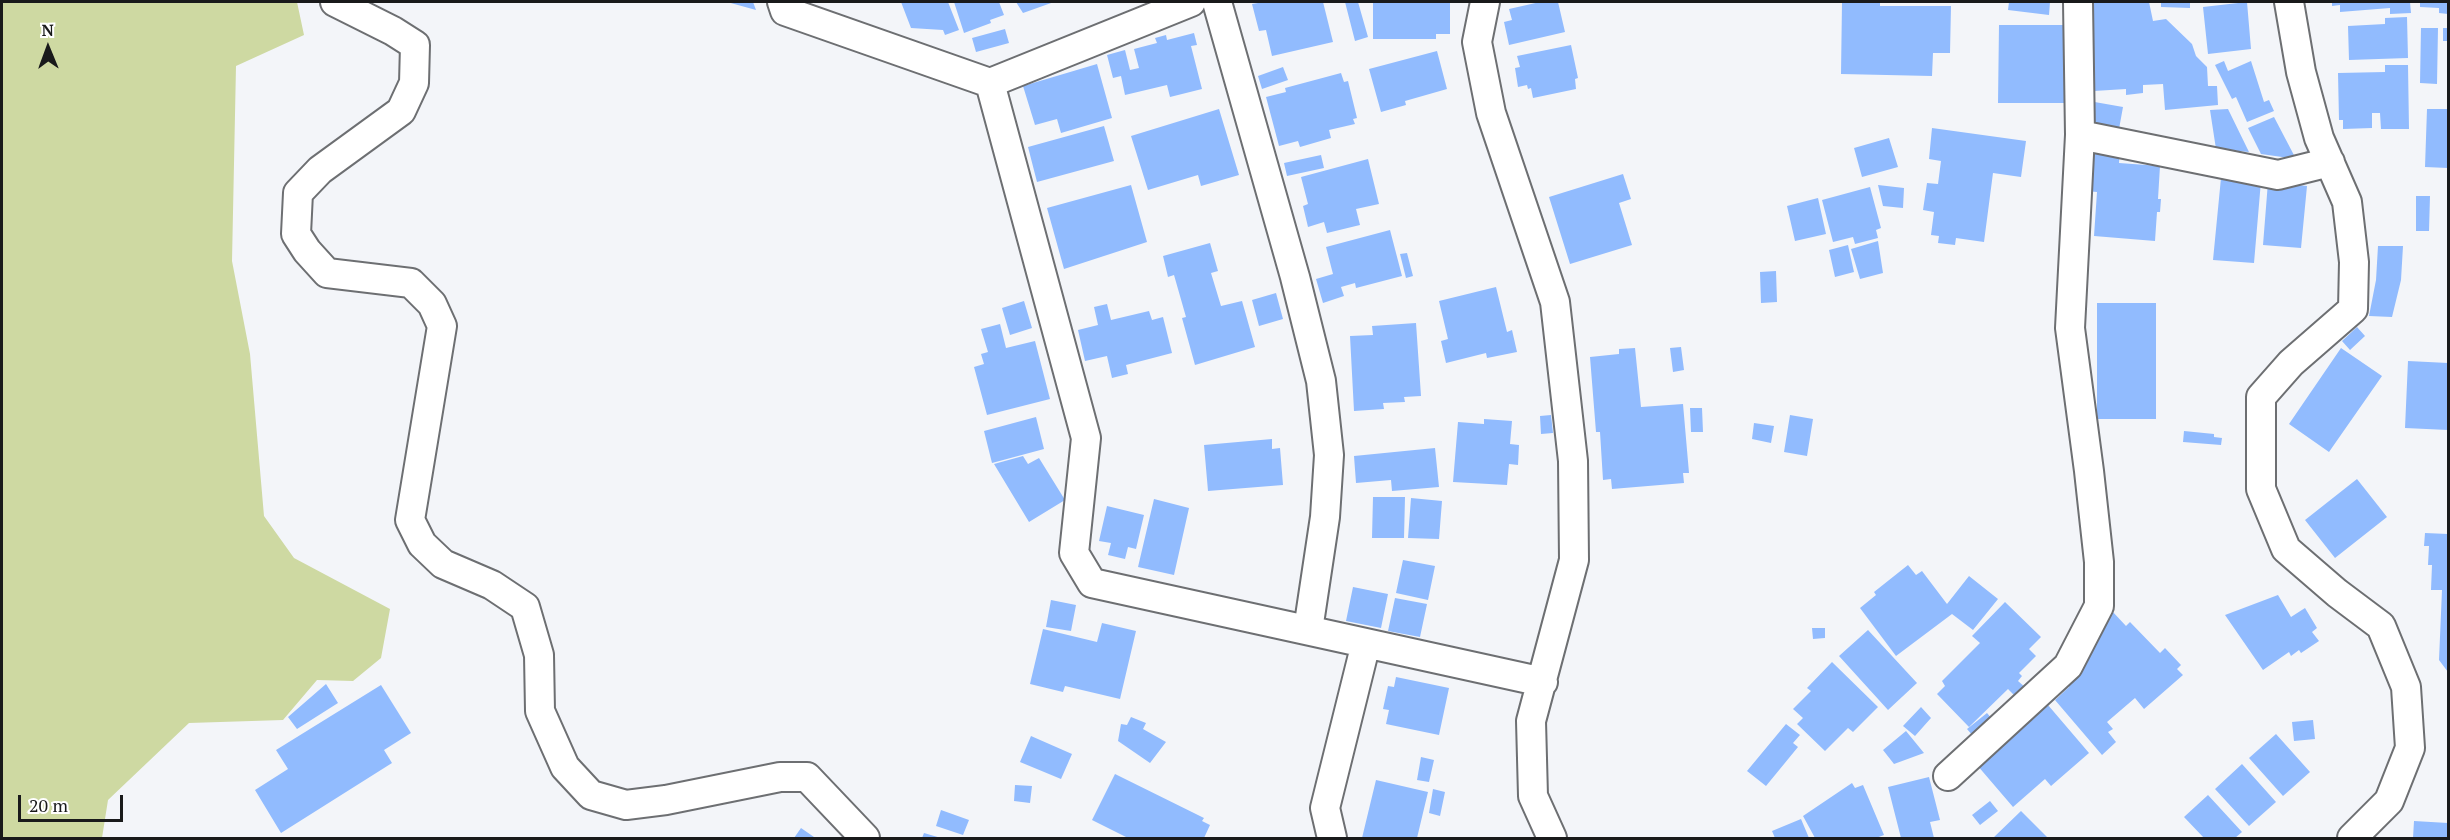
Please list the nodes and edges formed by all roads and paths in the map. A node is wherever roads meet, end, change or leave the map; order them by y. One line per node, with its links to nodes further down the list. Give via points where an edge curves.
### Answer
1 (335, 2): 15 (street, via 415,45 414,83 401,111 320,170 298,193 296,234 327,273 411,284 432,304 442,326 410,520 422,544 443,564 492,585 525,607 539,655 540,711 565,767 591,795 626,805 780,777 807,777)
2 (782, 2): 8 (street, via 785,11)
3 (1191, 2): 8 (street)
4 (1217, 2): 11 (street, via 1321,381 1329,455 1327,496)
5 (1485, 2): 13 (street, via 1477,42 1491,113 1555,302 1573,461 1574,560)
6 (2078, 2): 9 (street)
7 (2289, 2): 10 (street, via 2301,72 2319,138)
8 (990, 83): 11 (street, via 1086,438 1074,553 1092,583)
9 (2080, 135): 10 (street, via 2278,175); 14 (street, via 2070,328 2099,562 2100,606 2068,666)
10 (2330, 162): 18 (street, via 2347,202 2354,262 2353,309 2291,363 2261,397 2261,489 2286,549 2381,626 2406,687 2410,748 2389,801)
11 (1308, 630): 12 (street)
12 (1366, 643): 13 (street); 16 (street, via 1325,808)
13 (1543, 682): 17 (street, via 1531,721 1533,796)
14 (1948, 776)
15 (865, 838)
16 (1332, 838)
17 (1552, 838)
18 (2352, 838)

